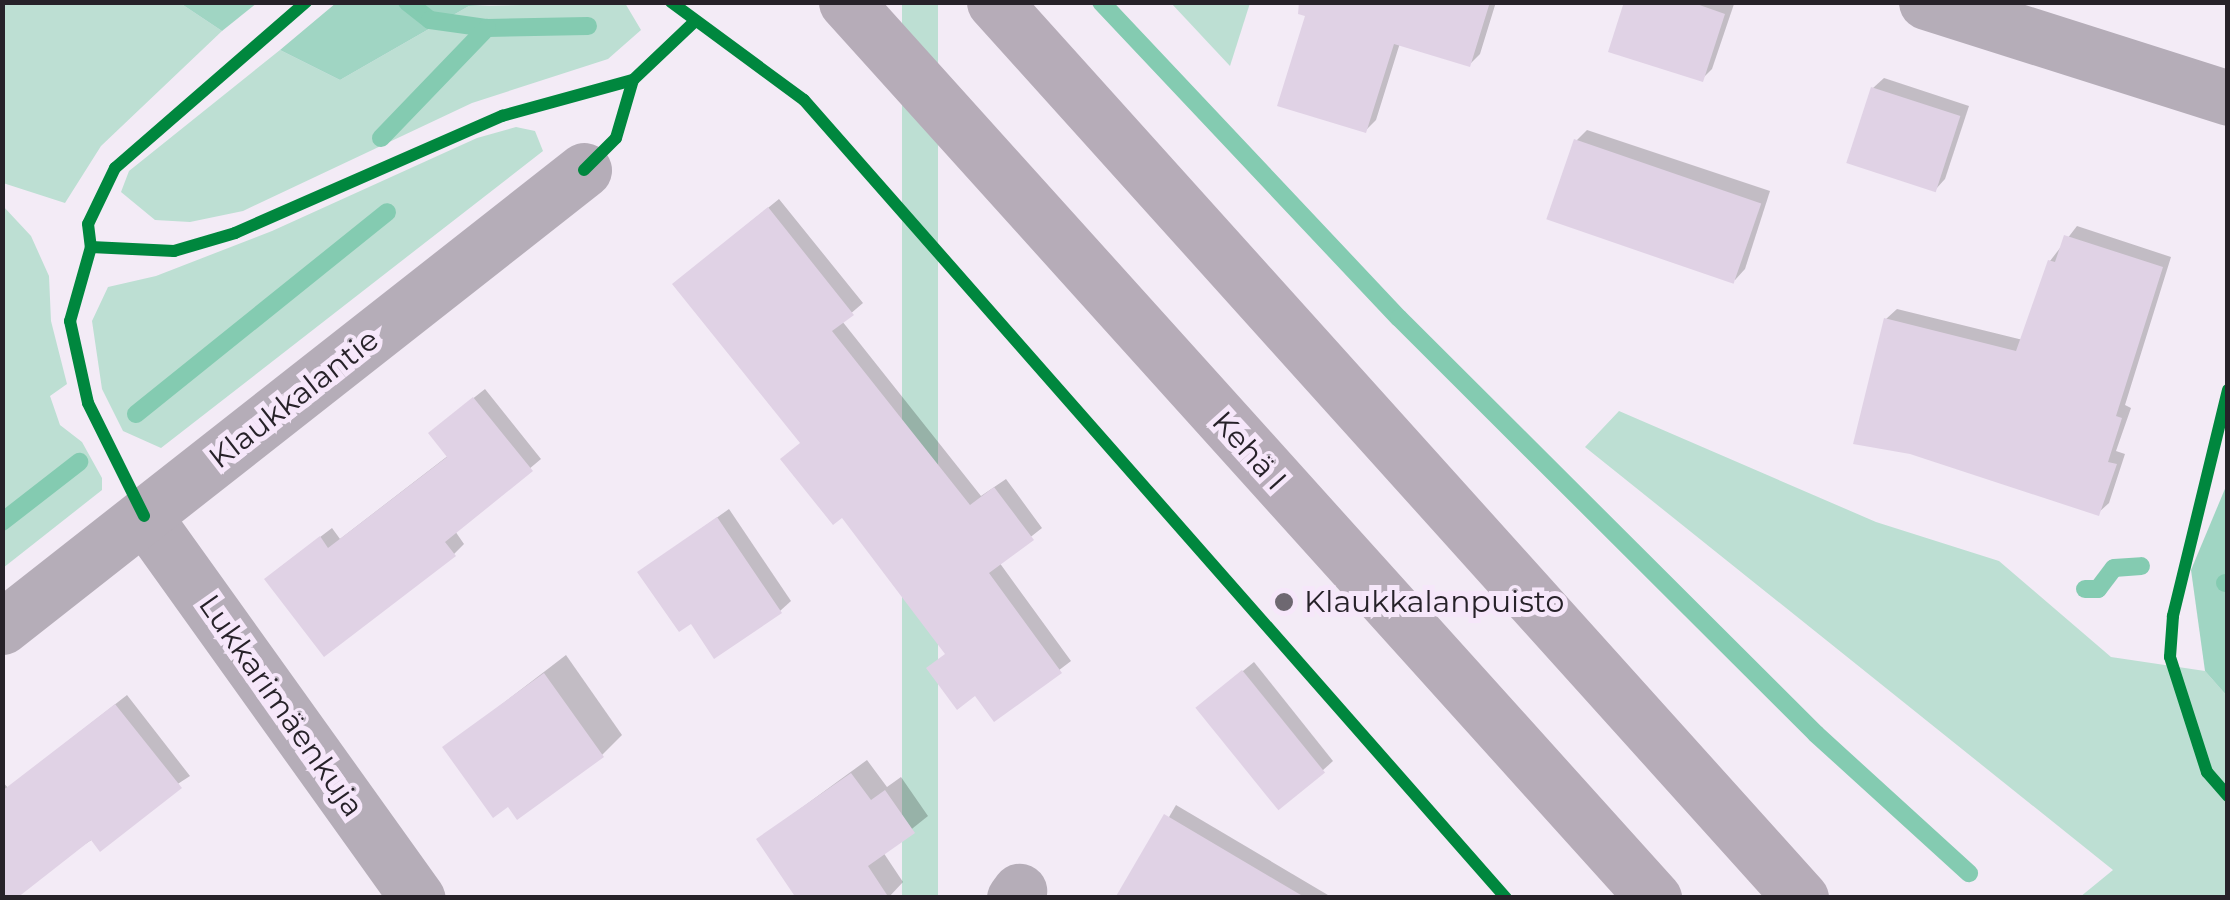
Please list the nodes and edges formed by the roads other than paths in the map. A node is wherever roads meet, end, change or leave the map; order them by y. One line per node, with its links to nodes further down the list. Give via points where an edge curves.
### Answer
1 (846, 2): 9 (highway, Kehä I)
2 (994, 2): 10 (highway)
3 (1926, 2): 4 (street)
4 (2228, 98)
5 (584, 170): 6 (street, Klaukkalantie)
6 (144, 516): 7 (street, Klaukkalantie); 8 (street, Lukkarimäenkuja)
7 (2, 626)
8 (416, 898)
9 (1654, 898)
10 (1801, 898)

